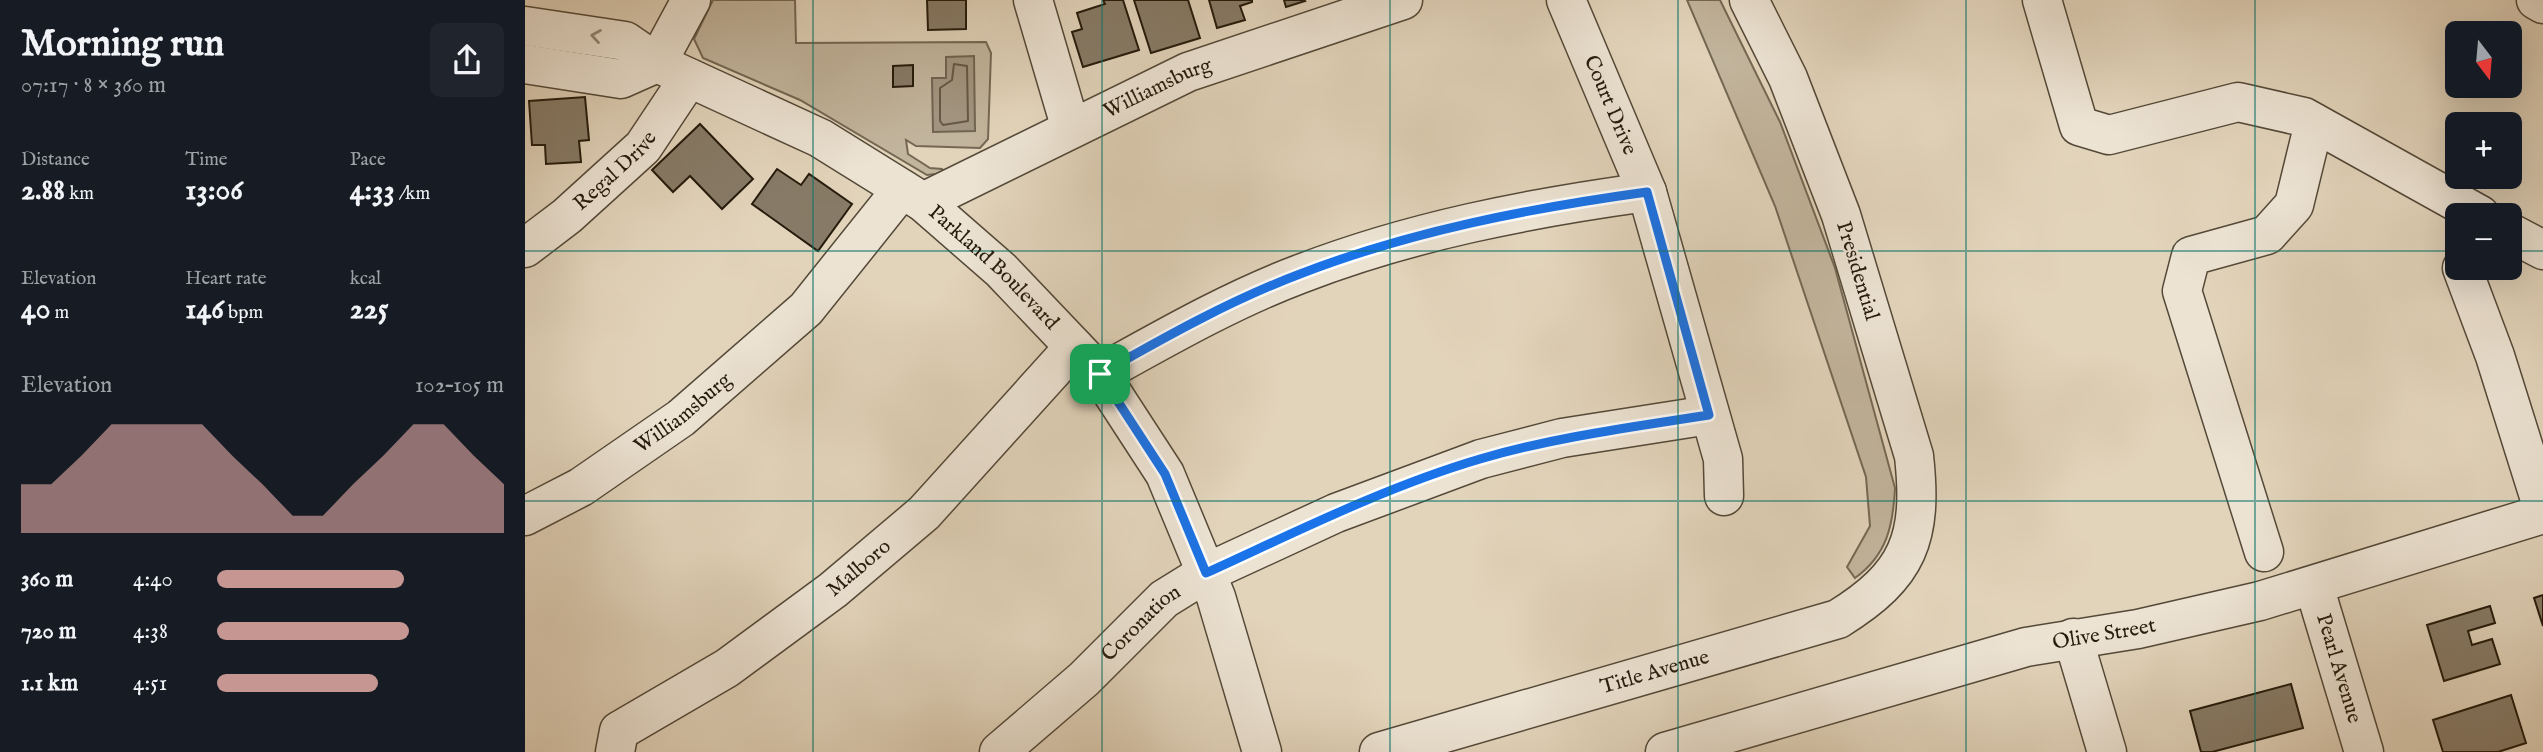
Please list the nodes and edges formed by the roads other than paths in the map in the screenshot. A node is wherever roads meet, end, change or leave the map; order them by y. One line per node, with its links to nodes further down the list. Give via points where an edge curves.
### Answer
1 (691, 0): 11 (street, Regal Drive)
2 (1033, 0): 13 (street)
3 (1403, 0): 13 (street, Williamsburg, via 1188,72)
4 (1566, 0): 14 (street, Court Drive)
5 (1749, 0): 29 (street, Presidential, via 1788,78 1840,215 1914,456 1916,518)
6 (2042, 0): 12 (street, via 2079,126 2109,135 2238,102)
7 (2536, 0): 8 (street)
8 (2543, 4)
9 (525, 26): 11 (street, Parkland Boulevard, one-way to 9, via 625,41)
10 (525, 64): 11 (street, via 621,79)
11 (673, 70): 15 (street, Parkland Boulevard, via 820,138); 18 (street, Regal Drive, via 643,147)
12 (2314, 123): 16 (street); 28 (street, via 2294,205 2267,235 2190,256 2182,291)
13 (1071, 129): 15 (street, Williamsburg)
14 (1647, 192): 22 (street, via 1539,207 1425,235 1300,274 1180,329); 23 (street, Court Drive)
15 (913, 196): 21 (street, Parkland Boulevard, via 1001,270); 27 (street, Williamsburg, via 806,309 681,418 582,487)
16 (2455, 203)
17 (2522, 239): 19 (street)
18 (525, 248)
19 (2543, 250)
20 (2466, 280): 25 (street)
21 (1075, 347): 22 (street, Parkland Boulevard); 33 (street, Malboro, via 924,513 833,590 727,668 619,731)
22 (1100, 374): 30 (street, Parkland Boulevard, via 1165,474)
23 (1709, 415): 24 (street, Court Drive, via 1723,459); 30 (street, Coronation, via 1562,438 1481,459 1336,513)
24 (1724, 496)
25 (2543, 509)
26 (2543, 514): 31 (street, Olive Street)
27 (525, 516)
28 (2264, 552)
29 (1907, 554): 36 (street, Title Avenue, via 1867,601 1838,619)
30 (1206, 573): 34 (street, Coronation, via 1164,599 1084,679); 35 (street, Parkland Boulevard)
31 (2314, 586): 32 (street, Olive Street, via 2185,620); 39 (street, Pearl Avenue)
32 (2073, 638): 37 (street, Olive Street, via 2026,647); 38 (street)
33 (615, 752)
34 (999, 752)
35 (1262, 752)
36 (1379, 752)
37 (1665, 752)
38 (2107, 752)
39 (2364, 752)

